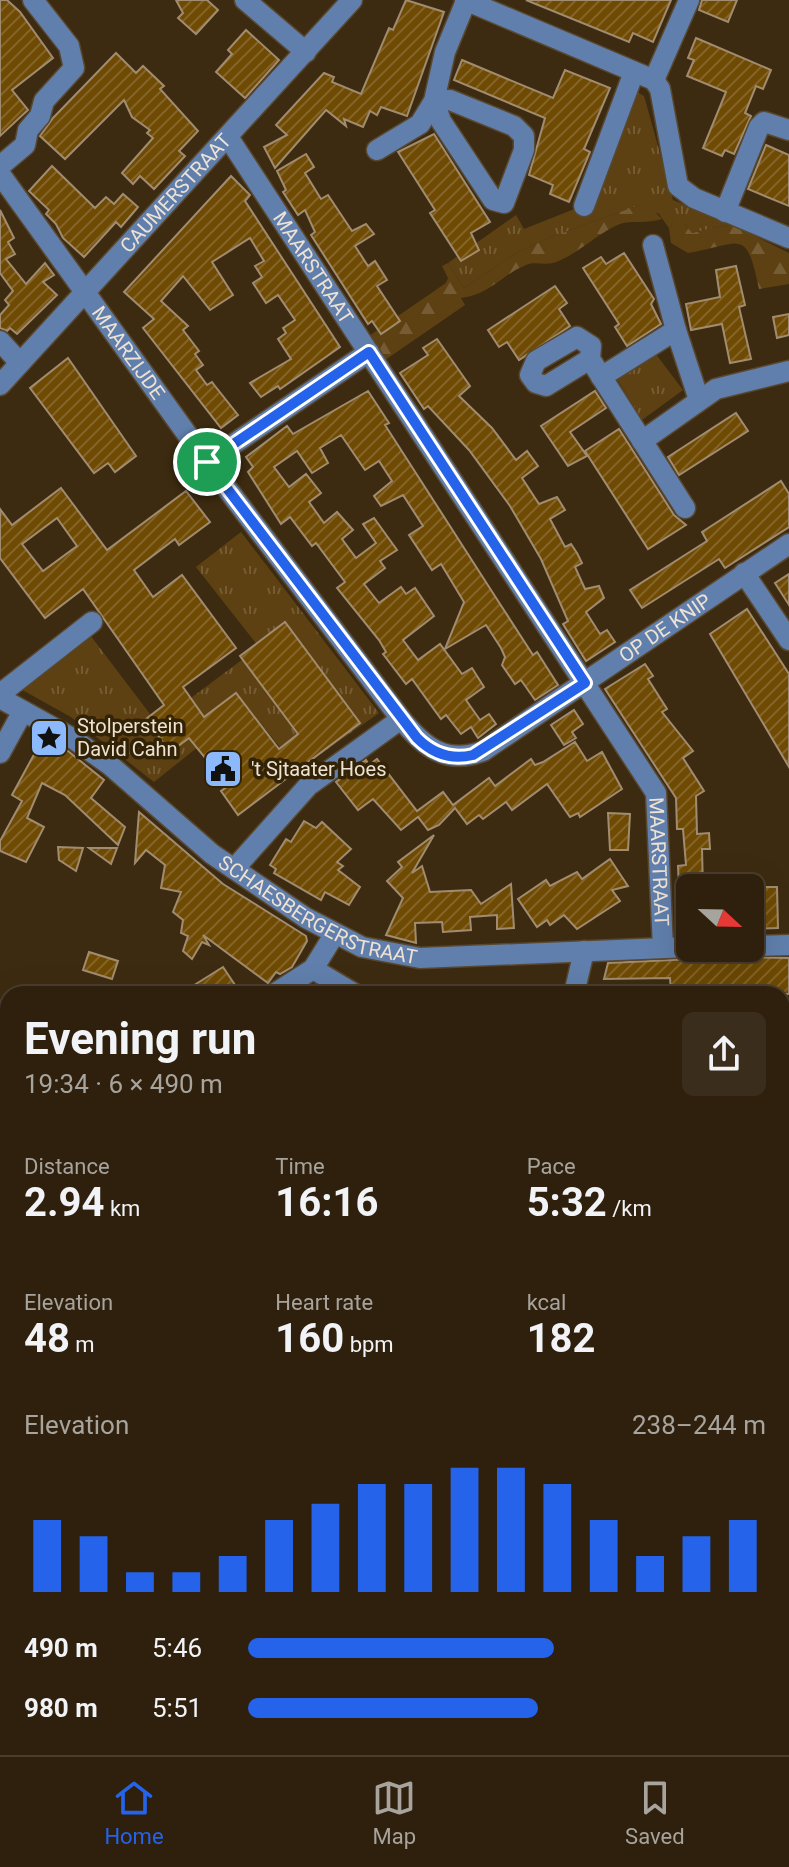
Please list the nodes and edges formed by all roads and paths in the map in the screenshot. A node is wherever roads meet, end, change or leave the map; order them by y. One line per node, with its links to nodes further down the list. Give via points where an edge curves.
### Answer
1 (33, 0): 13 (street, via 69,46 74,68 44,101 25,145)
2 (245, 0): 6 (street)
3 (352, 0): 6 (street, CAUMERSTRAAT)
4 (689, 0): 8 (street)
5 (475, 2): 7 (street); 9 (street, via 445,52)
6 (306, 52): 11 (street, CAUMERSTRAAT)
7 (634, 72): 8 (street); 15 (street)
8 (654, 80): 16 (street, via 678,186)
9 (434, 101): 9 (street, via 441,121 493,200 504,203 524,150 524,136 514,126 450,100); 12 (street, via 420,124)
10 (789, 130): 16 (street, via 764,122 759,127)
11 (228, 137): 19 (street, CAUMERSTRAAT); 22 (street, MAARSTRAAT)
12 (377, 150)
13 (0, 166)
14 (0, 174): 19 (street, MAARZIJDE)
15 (584, 206)
16 (725, 212): 17 (street)
17 (789, 238)
18 (653, 245): 20 (street)
19 (84, 294): 24 (street, CAUMERSTRAAT); 30 (street, MAARZIJDE)
20 (676, 330): 26 (street); 28 (street)
21 (0, 341): 24 (street)
22 (369, 352): 30 (street); 36 (street, MAARSTRAAT)
23 (590, 359): 26 (street)
24 (20, 363): 27 (street, CAUMERSTRAAT)
25 (789, 371): 28 (street, via 734,383)
26 (601, 377): 29 (street)
27 (0, 385)
28 (699, 400): 29 (street)
29 (642, 441): 31 (street)
30 (207, 462): 39 (street, MAARZIJDE)
31 (685, 508)
32 (789, 544): 33 (street, OP DE KNIP)
33 (744, 573): 35 (street); 36 (street, OP DE KNIP)
34 (92, 622): 37 (street)
35 (789, 640)
36 (585, 683): 39 (street, MAARZIJDE, via 483,751 462,757 427,748); 45 (street, MAARSTRAAT, via 656,793)
37 (0, 696): 38 (street, SCHAESBERGERSTRAAT)
38 (23, 711): 40 (street); 41 (street, SCHAESBERGERSTRAAT, via 111,766 187,835)
39 (401, 719): 41 (street, via 308,786)
40 (0, 753)
41 (234, 869): 42 (street, SCHAESBERGERSTRAAT)
42 (334, 935): 47 (street, SCHAESBERGERSTRAAT, via 378,952 420,958); 48 (street)
43 (789, 945): 44 (street)
44 (764, 946)
45 (663, 948): 46 (street, SCHAESBERGERSTRAAT); 47 (street, SCHAESBERGERSTRAAT)
46 (676, 948)
47 (584, 951): 51 (street)
48 (313, 969): 49 (street); 50 (street)
49 (286, 986)
50 (342, 986)
51 (576, 986)

